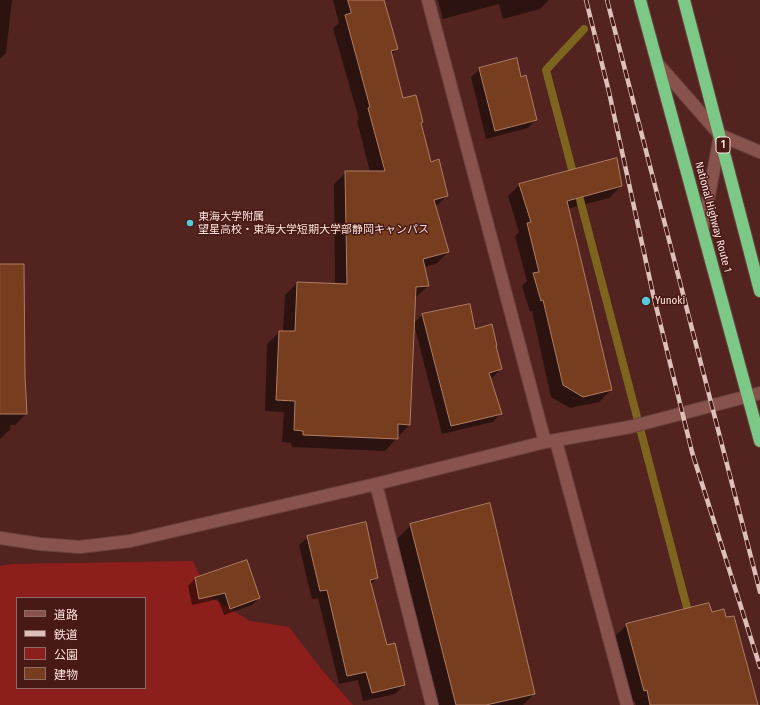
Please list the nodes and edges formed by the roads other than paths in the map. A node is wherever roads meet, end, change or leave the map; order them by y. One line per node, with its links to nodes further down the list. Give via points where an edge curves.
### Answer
1 (428, 0): 12 (street)
2 (640, 0): 4 (highway, National Highway Route 1)
3 (684, 0): 5 (highway, 1)
4 (657, 63): 5 (street); 7 (highway, National Highway Route 1)
5 (720, 135): 6 (street); 7 (street); 8 (highway, 1)
6 (760, 152)
7 (702, 227): 10 (highway, National Highway Route 1)
8 (760, 291)
9 (760, 393): 10 (street)
10 (747, 396): 11 (highway, National Highway Route 1); 12 (street, via 630,427)
11 (760, 441)
12 (550, 442): 13 (street); 16 (street)
13 (376, 484): 14 (street, via 130,541 80,547); 15 (street)
14 (0, 538)
15 (432, 705)
16 (627, 705)

